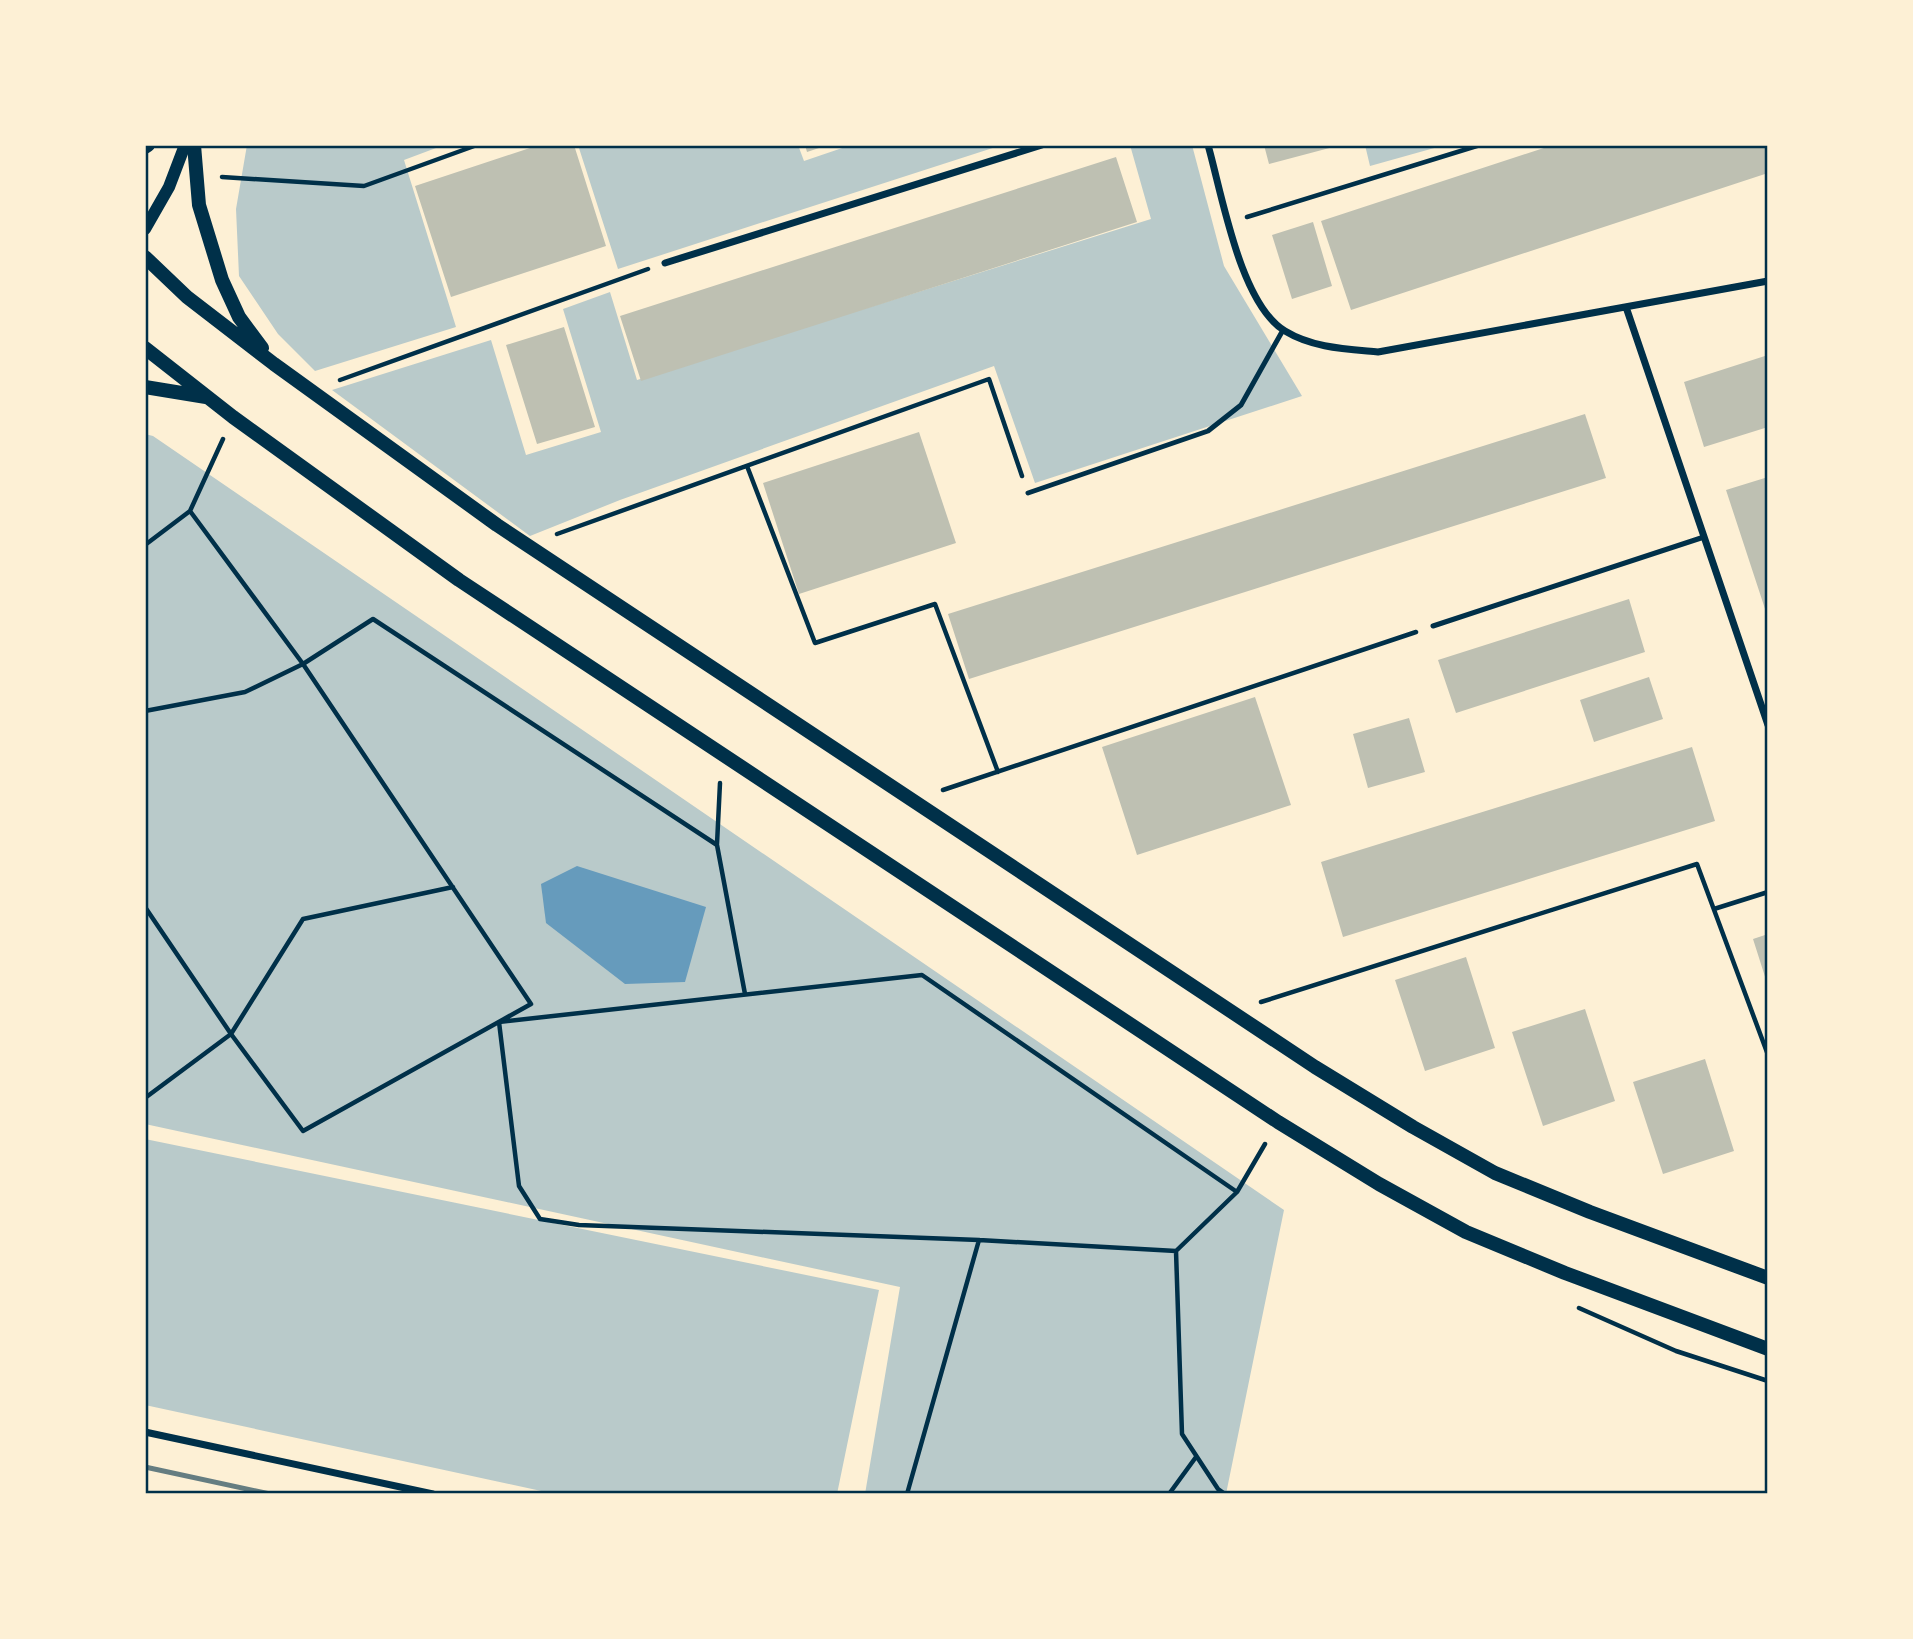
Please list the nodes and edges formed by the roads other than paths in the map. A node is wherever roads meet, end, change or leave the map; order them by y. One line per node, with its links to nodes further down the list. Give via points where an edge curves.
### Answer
1 (185, 145): 5 (street, via 169,187)
2 (194, 145): 12 (main road, via 199,205 222,280 239,317)
3 (1042, 145): 7 (street)
4 (1208, 145): 10 (street, via 1244,276 1259,306)
5 (145, 229)
6 (145, 257): 12 (main road, via 187,297)
7 (665, 263)
8 (1768, 281): 9 (street)
9 (1626, 307): 10 (street, via 1378,352 1322,346); 16 (street)
10 (1283, 330): 15 (lane, via 1241,405 1208,430)
11 (145, 348): 14 (main road)
12 (274, 364): 19 (main road, via 527,545 1315,1067 1413,1127 1495,1173)
13 (145, 387): 14 (main road)
14 (208, 397): 20 (main road, via 459,580 1379,1184 1466,1232)
15 (1028, 493)
16 (1704, 537): 17 (lane); 18 (street)
17 (1433, 626)
18 (1768, 725)
19 (1768, 1278)
20 (1768, 1349)
21 (145, 1432): 22 (street)
22 (433, 1494)

